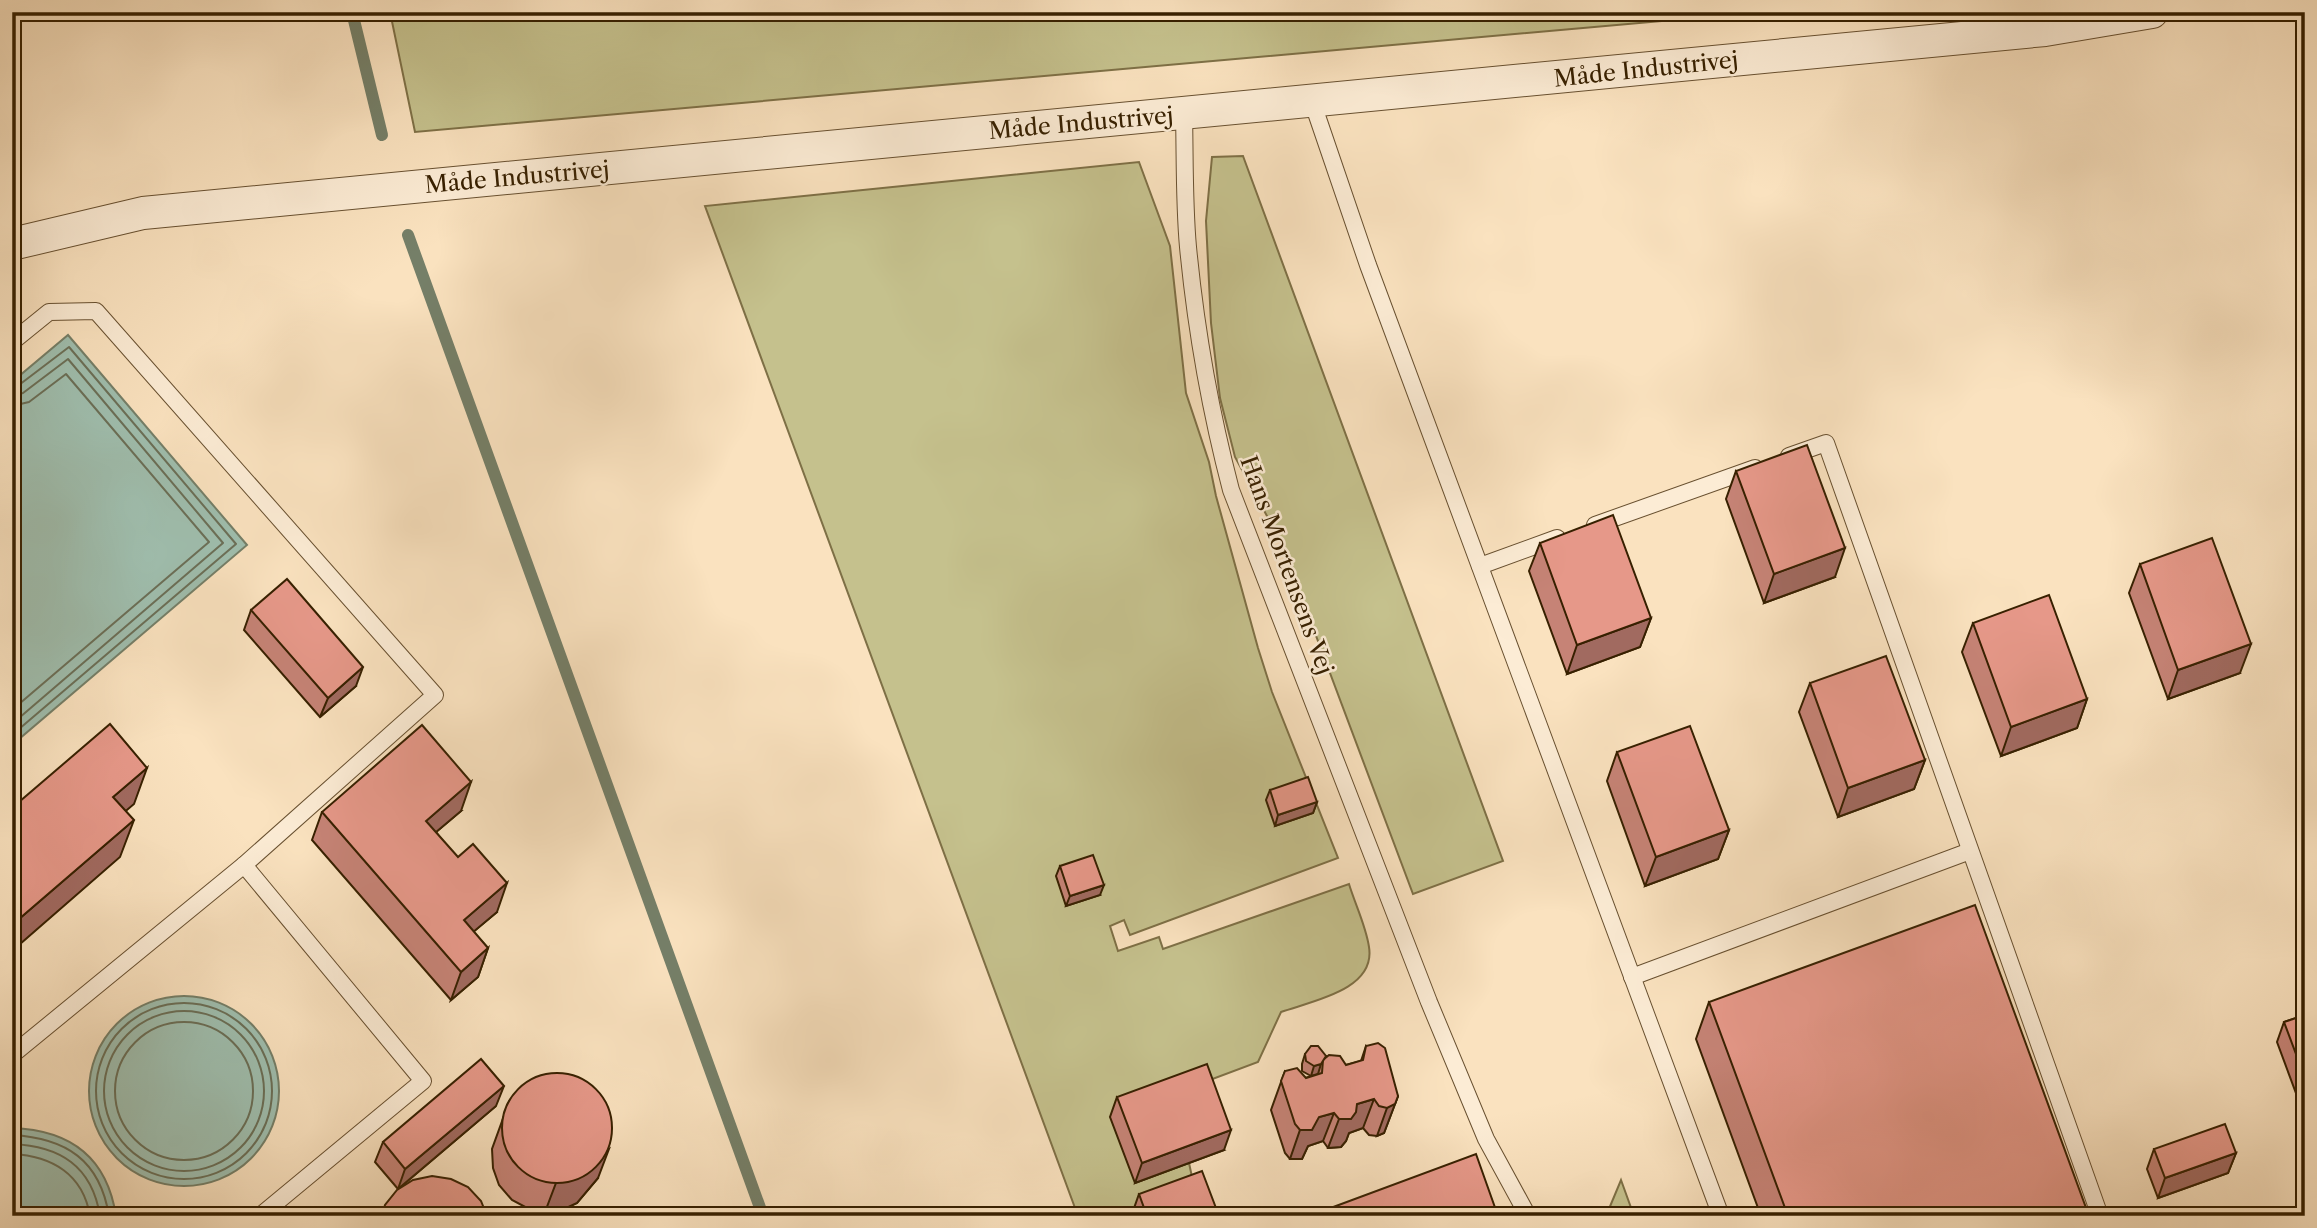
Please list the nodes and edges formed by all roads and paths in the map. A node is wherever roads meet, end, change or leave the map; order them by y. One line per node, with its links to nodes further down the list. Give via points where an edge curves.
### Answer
1 (2152, 12): 2 (street, Måde Industrivej, via 2045,30)
2 (1312, 101): 3 (street, Måde Industrivej); 6 (lane)
3 (1184, 113): 4 (street, Måde Industrivej, via 143,213); 12 (lane, Hans Mortensens Vej, via 1193,286 1210,407 1231,490 1486,1139)
4 (12, 244)
5 (12, 342): 8 (lane, via 49,312 96,311 435,695)
6 (1480, 566): 7 (lane, via 1826,443); 9 (lane)
7 (1970, 851): 9 (lane); 14 (lane)
8 (244, 865): 10 (lane); 11 (lane, via 423,1081)
9 (1632, 977): 13 (lane)
10 (12, 1055)
11 (260, 1216)
12 (1528, 1216)
13 (1721, 1216)
14 (2100, 1216)

